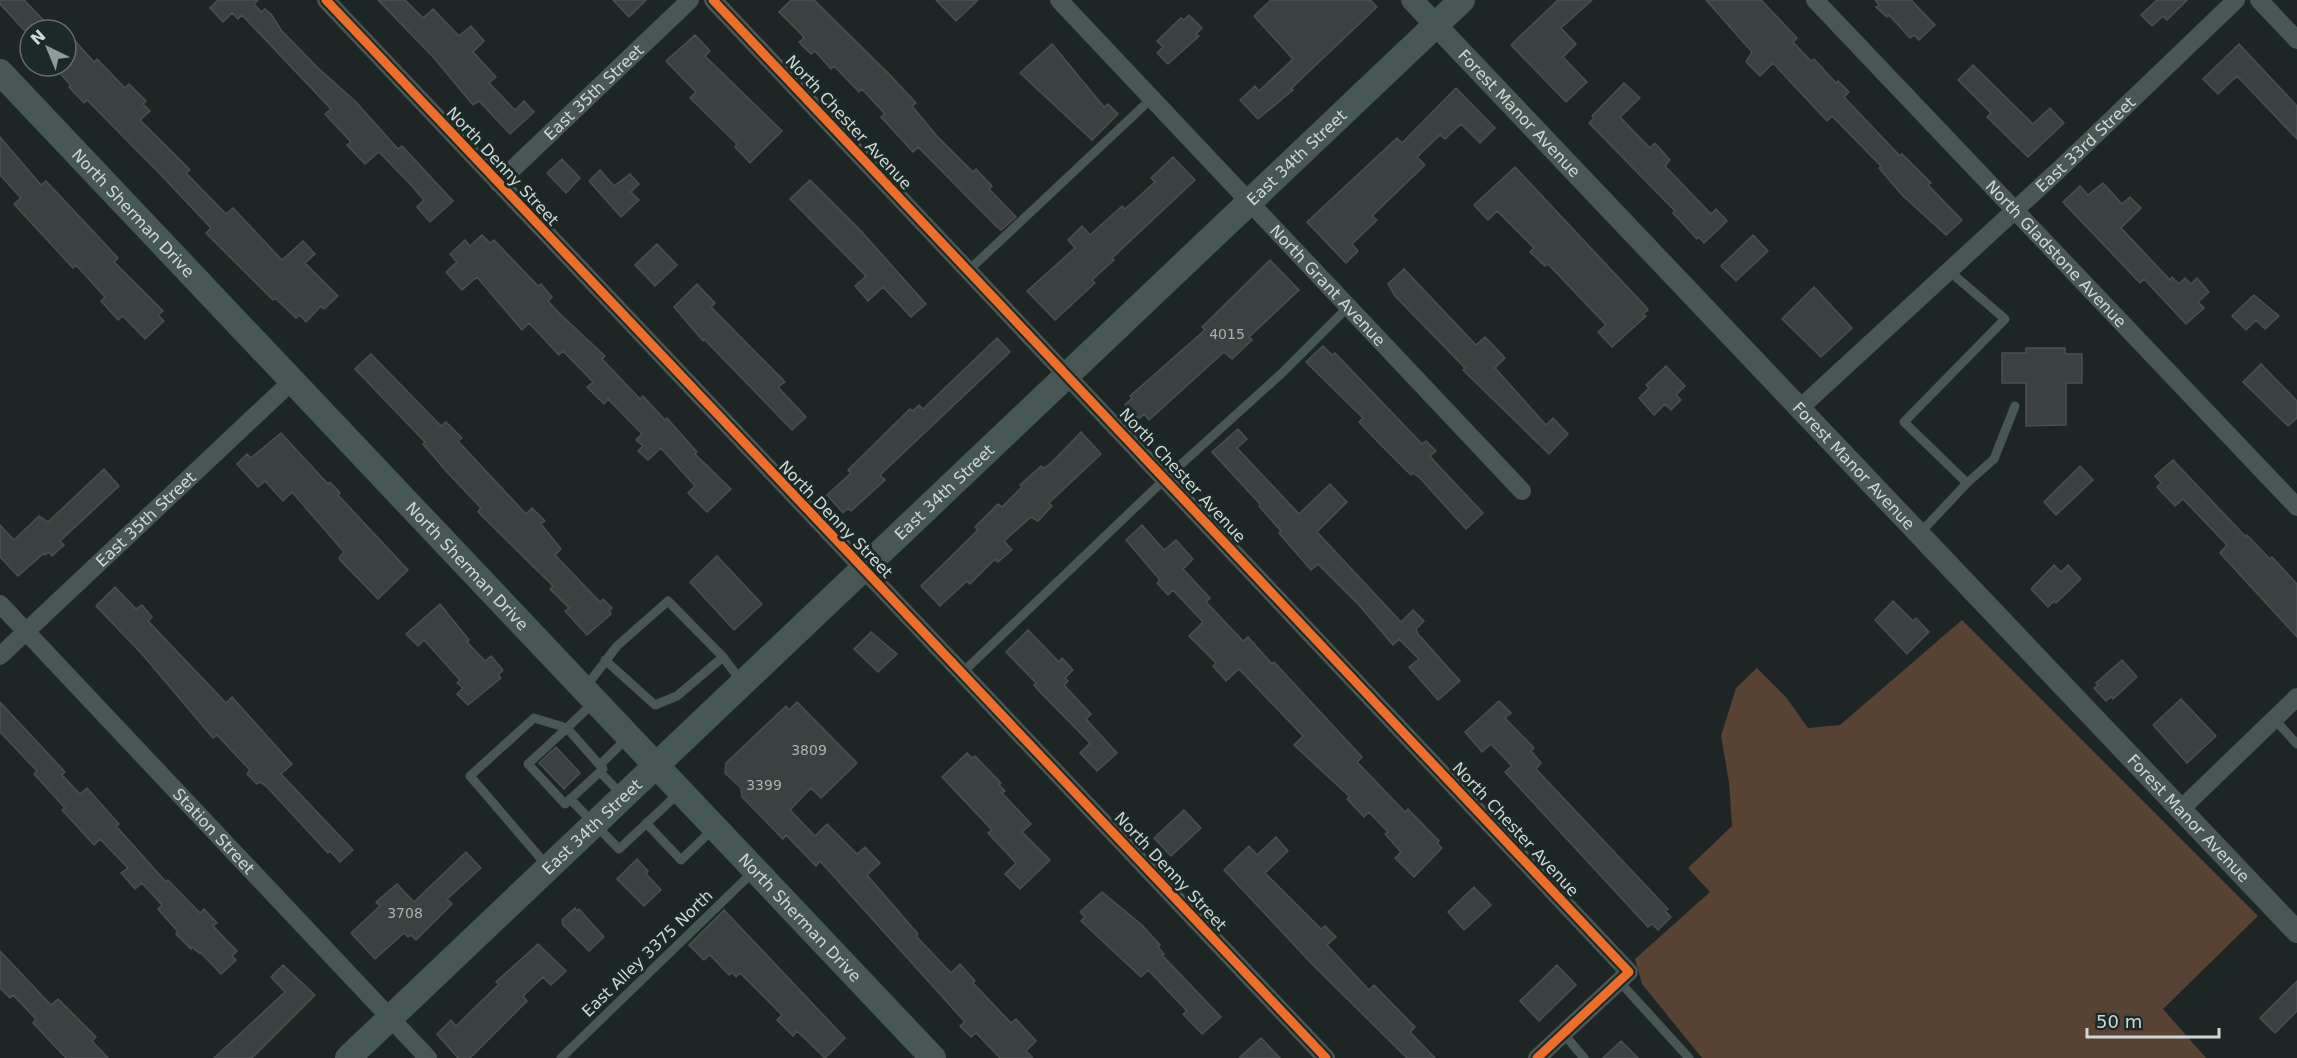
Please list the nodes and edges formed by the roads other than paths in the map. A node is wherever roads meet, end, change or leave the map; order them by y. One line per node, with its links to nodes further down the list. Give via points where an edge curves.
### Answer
1 (326, 0): 14 (street, North Denny Street)
2 (690, 0): 14 (street, East 35th Street)
3 (713, 0): 17 (street, North Chester Avenue)
4 (1059, 0): 13 (street, North Grant Avenue)
5 (1412, 0): 10 (street, Forest Manor Avenue)
6 (1462, 0): 10 (main road, East 34th Street)
7 (1815, 0): 16 (street, North Gladstone Avenue)
8 (2236, 0): 16 (street, East 33rd Street)
9 (2259, 0): 11 (street)
10 (1436, 25): 15 (main road, East 34th Street); 23 (street, Forest Manor Avenue)
11 (2297, 40)
12 (0, 72): 21 (main road, North Sherman Drive)
13 (1151, 99): 15 (street, North Grant Avenue); 17 (lane)
14 (498, 183): 29 (street, North Denny Street)
15 (1250, 200): 19 (street, North Grant Avenue); 20 (main road, East 34th Street)
16 (2014, 209): 18 (street, East 33rd Street); 27 (street, North Gladstone Avenue)
17 (969, 270): 20 (street, North Chester Avenue)
18 (1948, 270): 23 (street, East 33rd Street); 25 (lane, via 2005,319 1904,422)
19 (1349, 306): 24 (lane, via 1241,412); 26 (street, North Grant Avenue)
20 (1067, 374): 24 (street, North Chester Avenue); 29 (main road, East 34th Street)
21 (291, 382): 31 (street, East 35th Street); 37 (main road, North Sherman Drive)
22 (2015, 406): 25 (lane, via 1994,459)
23 (1799, 409): 28 (street, Forest Manor Avenue)
24 (1166, 478): 35 (lane); 55 (street, North Chester Avenue)
25 (1966, 483): 28 (lane)
26 (1522, 491)
27 (2297, 507)
28 (1918, 534): 48 (street, Forest Manor Avenue)
29 (864, 570): 35 (street, North Denny Street); 36 (main road, East 34th Street)
30 (0, 604): 31 (street, Station Street)
31 (26, 631): 32 (street, East 35th Street); 56 (street, Station Street)
32 (0, 656)
33 (723, 657): 34 (lane, via 677,696 655,705); 34 (lane, via 668,601); 36 (lane)
34 (604, 660): 37 (lane)
35 (963, 672): 62 (street, North Denny Street)
36 (744, 684): 43 (main road, East 34th Street)
37 (589, 696): 40 (lane); 41 (main road, North Sherman Drive)
38 (2297, 697): 39 (street)
39 (2274, 719): 42 (lane); 48 (street)
40 (567, 728): 44 (lane); 47 (lane, via 528,764 565,804); 52 (lane, via 534,718 470,776)
41 (628, 737): 43 (main road, North Sherman Drive); 44 (lane)
42 (2297, 744)
43 (656, 768): 45 (main road, North Sherman Drive); 46 (main road, East 34th Street)
44 (600, 769): 46 (lane); 47 (lane)
45 (680, 792): 49 (lane); 51 (main road, North Sherman Drive)
46 (625, 797): 50 (main road, East 34th Street)
47 (570, 800): 50 (lane)
48 (2180, 810): 54 (street, Forest Manor Avenue)
49 (646, 823): 50 (lane, via 619,849); 51 (lane, via 681,860)
50 (596, 824): 52 (main road, East 34th Street)
51 (714, 828): 53 (main road, North Sherman Drive)
52 (549, 868): 56 (main road, East 34th Street)
53 (754, 870): 60 (lane, East Alley 3375 North); 61 (main road, North Sherman Drive)
54 (2297, 932)
55 (1624, 977): 57 (street); 65 (lane)
56 (390, 1018): 58 (main road, East 34th Street); 59 (street, Station Street)
57 (1563, 1033): 63 (street); 64 (lane)
58 (348, 1058)
59 (428, 1058)
60 (561, 1058)
61 (933, 1058)
62 (1326, 1058)
63 (1537, 1058)
64 (1584, 1058)
65 (1689, 1058)

